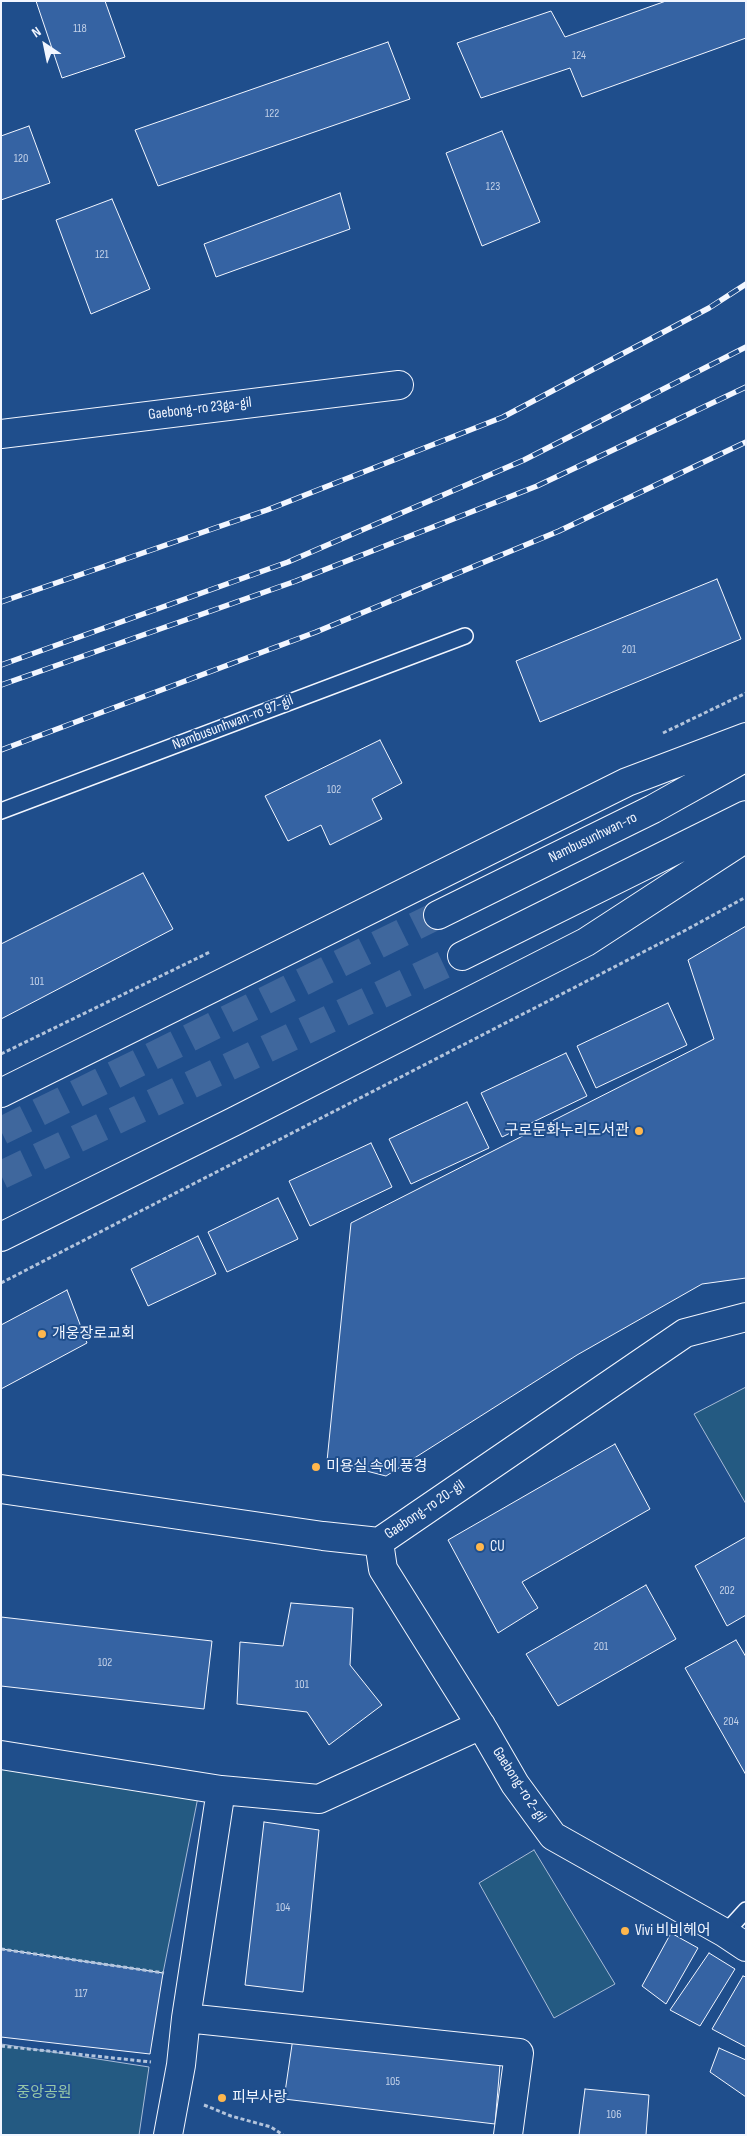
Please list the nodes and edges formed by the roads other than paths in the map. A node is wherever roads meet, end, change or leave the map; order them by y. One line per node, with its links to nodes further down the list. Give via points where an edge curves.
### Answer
1 (399, 385): 2 (street, Gaebong-ro 23ga-gil)
2 (1, 434)
3 (465, 636): 6 (lane, Nambusunhwan-ro 97-gil)
4 (746, 737): 11 (street, via 627,782)
5 (746, 756): 9 (street, Nambusunhwan-ro, via 652,809)
6 (1, 811)
7 (746, 815): 10 (street)
8 (746, 838): 12 (street, via 586,942)
9 (438, 915)
10 (462, 956)
11 (1, 1093)
12 (1, 1237)
13 (746, 1317): 15 (street, Gaebong-ro 20-gil, via 685,1333)
14 (1, 1489): 15 (street, Gaebong-ro 20-gil)
15 (379, 1542): 16 (street, Gaebong-ro 2-gil, via 383,1569)
16 (480, 1725): 18 (street, via 319,1799); 20 (street, Gaebong-ro 2-gil, via 553,1836)
17 (1, 1755): 18 (street)
18 (221, 1790): 21 (street)
19 (746, 1910): 20 (lane)
20 (736, 1940)
21 (186, 2018): 22 (street); 23 (street, via 519,2053)
22 (168, 2135)
23 (508, 2135)

